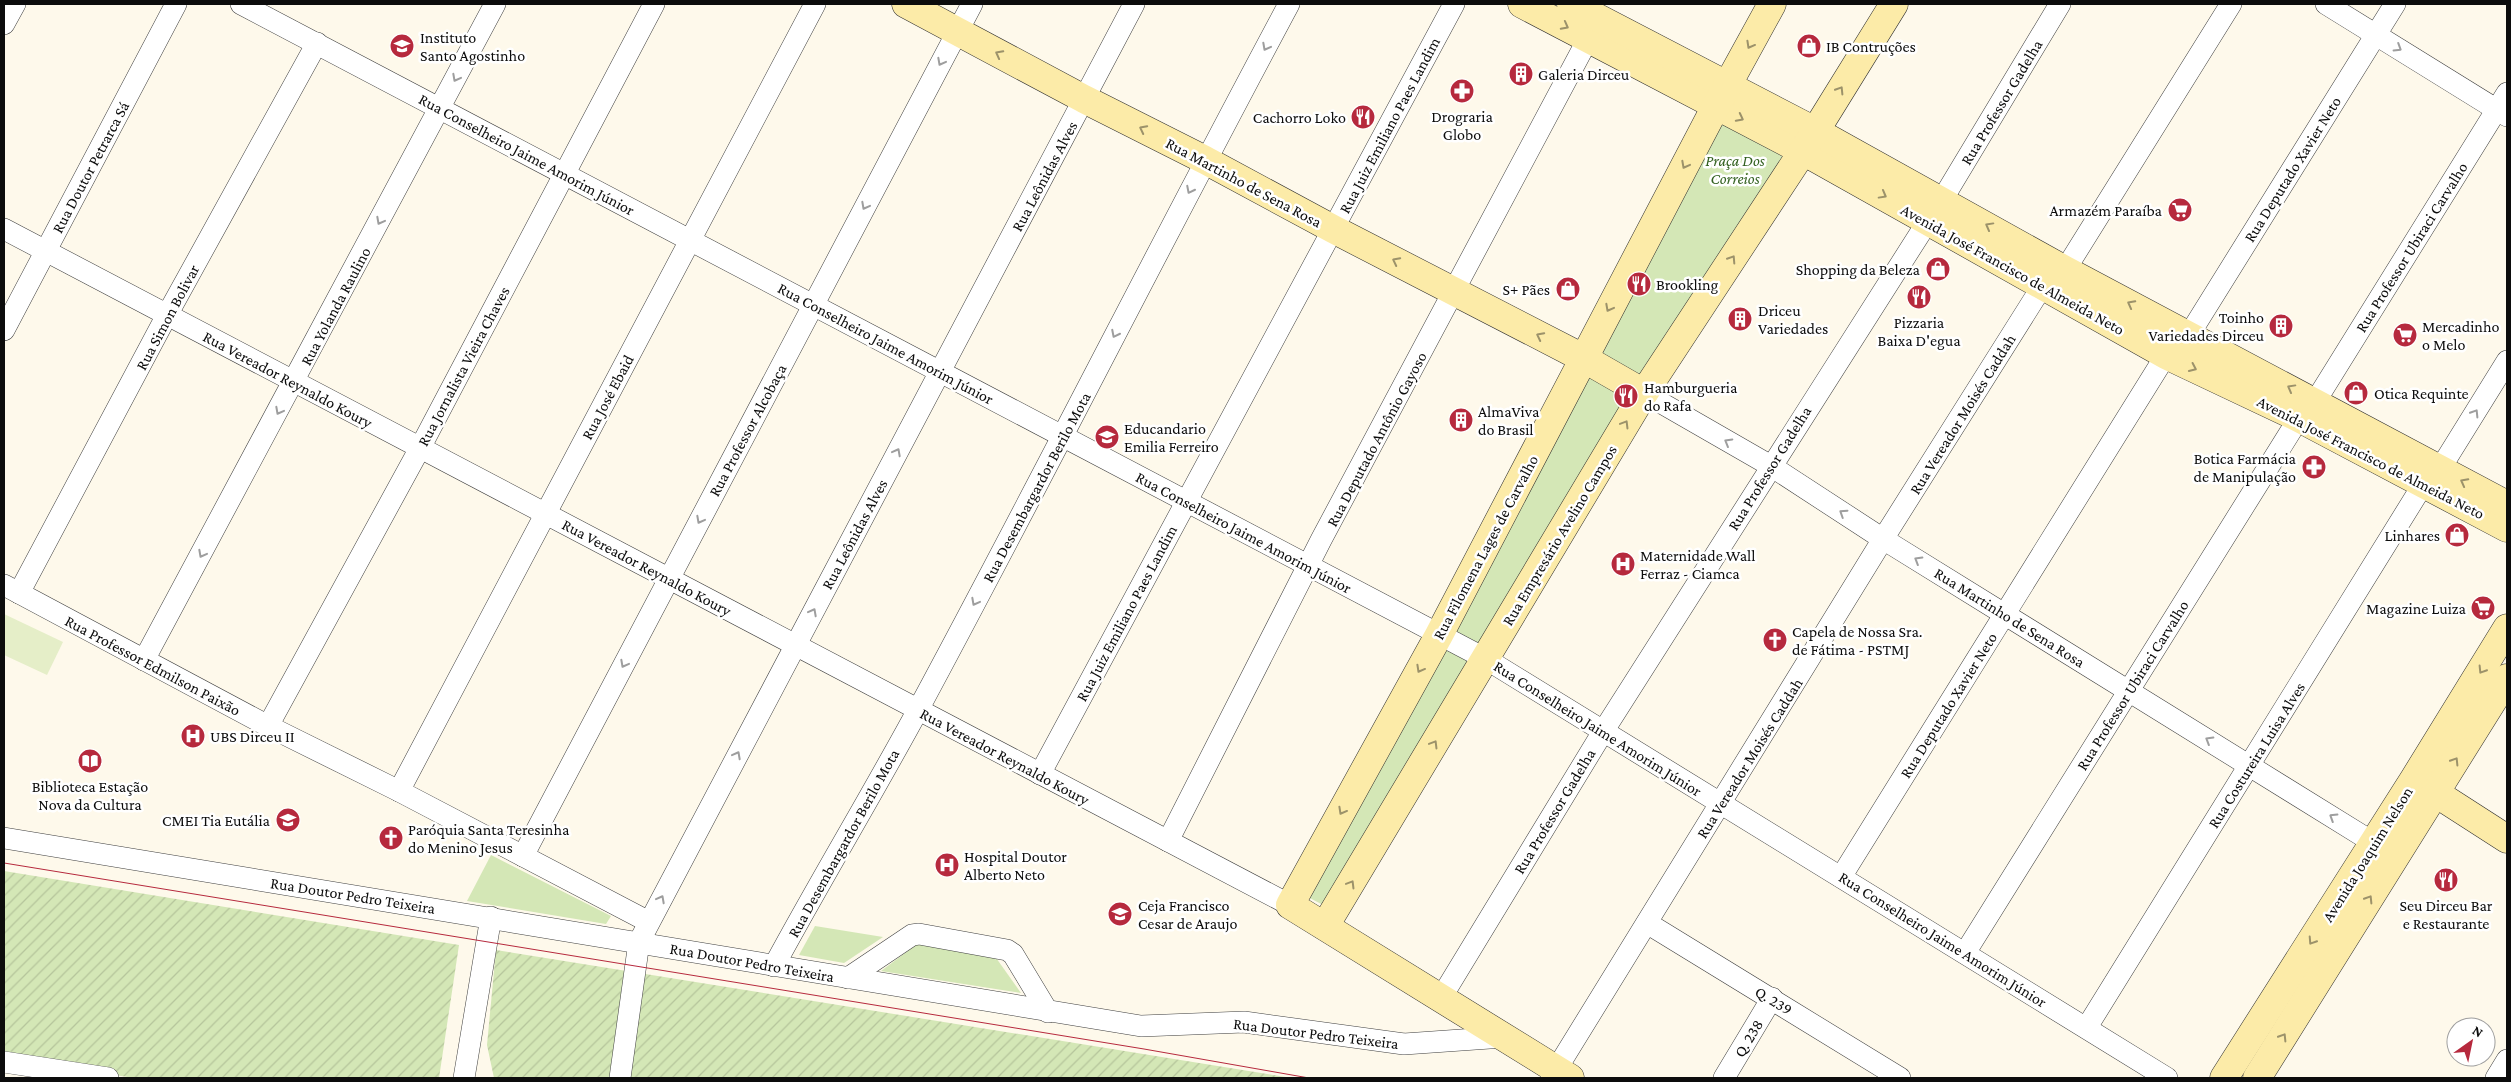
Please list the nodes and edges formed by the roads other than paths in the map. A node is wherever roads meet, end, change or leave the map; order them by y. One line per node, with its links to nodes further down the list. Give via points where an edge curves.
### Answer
1 (15, 4): 21 (street)
2 (176, 4): 36 (street, Rua Doutor Petrarca Sá)
3 (241, 4): 24 (street, Rua Conselheiro Jaime Amorim Júnior)
4 (496, 4): 28 (street, Rua Yolanda Raulino, one-way to 28)
5 (654, 4): 31 (street, Rua Jornalista Vieira Chaves)
6 (814, 4): 35 (street, Rua José Ebaid)
7 (906, 4): 22 (street, Rua Martinho de Sena Rosa)
8 (972, 4): 22 (street, Rua Professor Alcobaça)
9 (1134, 4): 26 (street, Rua Leônidas Alves)
10 (1289, 4): 30 (street, Rua Desembargardor Berilo Mota, one-way to 30)
11 (1454, 4): 34 (street, Rua Juiz Emiliano Paes Landim)
12 (1522, 4): 20 (street, Avenida José Francisco de Almeida Neto, one-way to 20)
13 (1571, 4): 20 (street, Avenida José Francisco de Almeida Neto)
14 (1772, 4): 25 (street, Rua Filomena Lages de Carvalho, one-way to 25)
15 (1894, 4): 29 (street, Rua Empresário Avelino Campos, one-way to 15)
16 (2060, 4): 32 (street, Rua Professor Gadelha)
17 (2230, 4): 37 (street)
18 (2326, 4): 23 (street)
19 (2395, 4): 23 (street, Rua Deputado Xavier Neto)
20 (1598, 20): 25 (street, Avenida José Francisco de Almeida Neto); 39 (street, Rua Deputado Antônio Gayoso)
21 (4, 24)
22 (957, 31): 26 (street, Rua Martinho de Sena Rosa, one-way to 22); 40 (street, Rua Professor Alcobaça, one-way to 40)
23 (2376, 34): 27 (street, one-way to 27); 43 (street, Rua Deputado Xavier Neto)
24 (317, 43): 28 (street, Rua Conselheiro Jaime Amorim Júnior); 41 (street, Rua Simon Bolivar)
25 (1722, 96): 29 (street, Avenida José Francisco de Almeida Neto); 45 (street, Rua Filomena Lages de Carvalho, one-way to 45)
26 (1084, 99): 30 (street, Rua Martinho de Sena Rosa, one-way to 26); 47 (street, Rua Leônidas Alves)
27 (2504, 106): 50 (street, Rua Professor Ubiraci Carvalho)
28 (440, 108): 31 (street, Rua Conselheiro Jaime Amorim Júnior); 48 (street, Rua Yolanda Raulino, one-way to 48)
29 (1809, 141): 32 (street, Avenida José Francisco de Almeida Neto); 49 (street, Rua Empresário Avelino Campos, one-way to 29)
30 (1205, 160): 34 (street, Rua Martinho de Sena Rosa); 51 (street, Rua Desembargardor Berilo Mota, one-way to 51)
31 (564, 175): 35 (street, Rua Conselheiro Jaime Amorim Júnior); 52 (street, Rua Jornalista Vieira Chaves)
32 (1935, 210): 37 (street, Avenida José Francisco de Almeida Neto, one-way to 32); 38 (street, Avenida José Francisco de Almeida Neto); 53 (street, Rua Professor Gadelha)
33 (4, 229): 36 (street, Rua Vereador Reynaldo Koury)
34 (1333, 229): 39 (street, Rua Martinho de Sena Rosa, one-way to 34); 55 (street, Rua Juiz Emiliano Paes Landim)
35 (690, 240): 40 (street, Rua Conselheiro Jaime Amorim Júnior); 57 (street, Rua José Ebaid)
36 (45, 251): 41 (street, Rua Vereador Reynaldo Koury); 42 (street, Rua Doutor Petrarca Sá)
37 (2065, 270): 43 (street, Avenida José Francisco de Almeida Neto, one-way to 37)
38 (2043, 285): 44 (street, Avenida José Francisco de Almeida Neto); 59 (street, Rua Vereador Moisés Caddah)
39 (1455, 292): 45 (street, Rua Martinho de Sena Rosa, one-way to 39); 60 (street, Rua Deputado Antônio Gayoso)
40 (813, 305): 47 (street, Rua Conselheiro Jaime Amorim Júnior); 61 (street, Rua Professor Alcobaça, one-way to 61)
41 (167, 315): 48 (street, Rua Vereador Reynaldo Koury); 62 (street, Rua Simon Bolivar)
42 (4, 330)
43 (2189, 335): 50 (street, Avenida José Francisco de Almeida Neto, one-way to 43)
44 (2166, 355): 50 (street, Avenida José Francisco de Almeida Neto, one-way to 50); 63 (street, Rua Deputado Xavier Neto)
45 (1583, 358): 49 (street, Rua Martinho de Sena Rosa); 65 (street, Rua Filomena Lages de Carvalho)
46 (2507, 361): 54 (street, Rua Costureira Luisa Alves, one-way to 46)
47 (940, 372): 51 (street, Rua Conselheiro Jaime Amorim Júnior); 66 (street, Rua Leônidas Alves, one-way to 47)
48 (294, 382): 52 (street, Rua Vereador Reynaldo Koury); 68 (street, Rua Yolanda Raulino, one-way to 68)
49 (1644, 393): 53 (street, Rua Martinho de Sena Rosa, one-way to 49); 67 (street, Rua Empresário Avelino Campos, one-way to 49)
50 (2307, 410): 54 (street, Avenida José Francisco de Almeida Neto); 70 (street, Rua Professor Ubiraci Carvalho)
51 (1063, 436): 55 (street, Rua Conselheiro Jaime Amorim Júnior); 71 (street, Rua Desembargardor Berilo Mota, one-way to 71)
52 (420, 448): 57 (street, Rua Vereador Reynaldo Koury); 72 (street, Rua Jornalista Vieira Chaves)
53 (1771, 466): 59 (street, Rua Martinho de Sena Rosa, one-way to 53); 73 (street, Rua Professor Gadelha)
54 (2432, 476): 56 (street, Avenida José Francisco de Almeida Neto, one-way to 54); 58 (street, Avenida José Francisco de Almeida Neto); 74 (street, Rua Costureira Luisa Alves)
55 (1186, 501): 60 (street, Rua Conselheiro Jaime Amorim Júnior); 75 (street, Rua Juiz Emiliano Paes Landim)
56 (2507, 505)
57 (545, 514): 61 (street, Rua Vereador Reynaldo Koury); 77 (street, Rua José Ebaid)
58 (2507, 528)
59 (1884, 539): 63 (street, Rua Martinho de Sena Rosa, one-way to 59); 78 (street, Rua Vereador Moisés Caddah)
60 (1309, 566): 65 (street, Rua Conselheiro Jaime Amorim Júnior); 81 (street, Rua Deputado Antônio Gayoso)
61 (669, 579): 66 (street, Rua Vereador Reynaldo Koury); 83 (street, Rua Professor Alcobaça, one-way to 83)
62 (11, 589): 68 (street, Rua Professor Edmilson Paixão)
63 (2005, 613): 70 (street, Rua Martinho de Sena Rosa); 84 (street, Rua Deputado Xavier Neto)
64 (2507, 628): 76 (street, Avenida Joaquim Nelson, one-way to 76)
65 (1439, 635): 67 (street, Rua Conselheiro Jaime Amorim Júnior); 85 (street, Rua Filomena Lages de Carvalho, one-way to 85)
66 (795, 646): 71 (street, Rua Vereador Reynaldo Koury); 87 (street, Rua Leônidas Alves, one-way to 66)
67 (1486, 659): 73 (street, Rua Conselheiro Jaime Amorim Júnior); 89 (street, Rua Empresário Avelino Campos, one-way to 67)
68 (144, 660): 72 (street, Rua Professor Edmilson Paixão)
69 (2507, 678): 76 (street, Avenida Joaquim Nelson, one-way to 69)
70 (2128, 691): 74 (street, Rua Martinho de Sena Rosa, one-way to 70); 91 (street, Rua Professor Ubiraci Carvalho)
71 (918, 710): 75 (street, Rua Vereador Reynaldo Koury); 92 (street, Rua Desembargardor Berilo Mota)
72 (268, 726): 77 (street, Rua Professor Edmilson Paixão)
73 (1604, 730): 78 (street, Rua Conselheiro Jaime Amorim Júnior); 94 (street, Rua Professor Gadelha)
74 (2250, 765): 82 (street, Rua Martinho de Sena Rosa, one-way to 74); 97 (street, Rua Costureira Luisa Alves)
75 (1040, 774): 81 (street, Rua Vereador Reynaldo Koury)
76 (2425, 786): 80 (street); 82 (street, Avenida Joaquim Nelson); 109 (street, Avenida Joaquim Nelson, one-way to 76)
77 (399, 791): 83 (street, Rua Professor Edmilson Paixão)
78 (1721, 803): 84 (street, Rua Conselheiro Jaime Amorim Júnior); 88 (street, Rua Vereador Moisés Caddah)
79 (4, 838): 86 (street, Rua Doutor Pedro Teixeira)
80 (2507, 838)
81 (1168, 841): 85 (street, Rua Vereador Reynaldo Koury)
82 (2374, 843): 108 (street, Avenida Joaquim Nelson, one-way to 108)
83 (523, 856): 87 (street, Rua Professor Edmilson Paixão)
84 (1841, 877): 91 (street, Rua Conselheiro Jaime Amorim Júnior)
85 (1290, 905): 89 (street)
86 (491, 917): 90 (street, Rua Doutor Pedro Teixeira); 103 (street)
87 (649, 922): 90 (street, Rua Leônidas Alves)
88 (1646, 923): 95 (street, Q. 239); 101 (street, Rua Vereador Moisés Caddah)
89 (1326, 926): 94 (street)
90 (639, 942): 92 (street, Rua Doutor Pedro Teixeira); 104 (street, Rua Leônidas Alves)
91 (1966, 953): 97 (street, Rua Conselheiro Jaime Amorim Júnior)
92 (774, 966): 93 (street, Rua Doutor Pedro Teixeira)
93 (848, 978): 96 (street, Rua Doutor Pedro Teixeira); 96 (street, via 912,935 997,946 1013,954)
94 (1441, 998): 98 (street)
95 (1772, 998): 105 (street, Q. 238); 106 (street, Q. 239)
96 (1048, 1012): 98 (street, Rua Doutor Pedro Teixeira, via 1141,1026 1244,1022 1404,1044)
97 (2087, 1028): 107 (street, Rua Conselheiro Jaime Amorim Júnior)
98 (1504, 1036): 101 (street)
99 (2507, 1060): 110 (street)
100 (4, 1062): 102 (street)
101 (1559, 1076)
102 (108, 1078)
103 (464, 1078)
104 (620, 1078)
105 (1724, 1078)
106 (1900, 1078)
107 (2167, 1078)
108 (2224, 1078)
109 (2256, 1078)
110 (2496, 1078)

